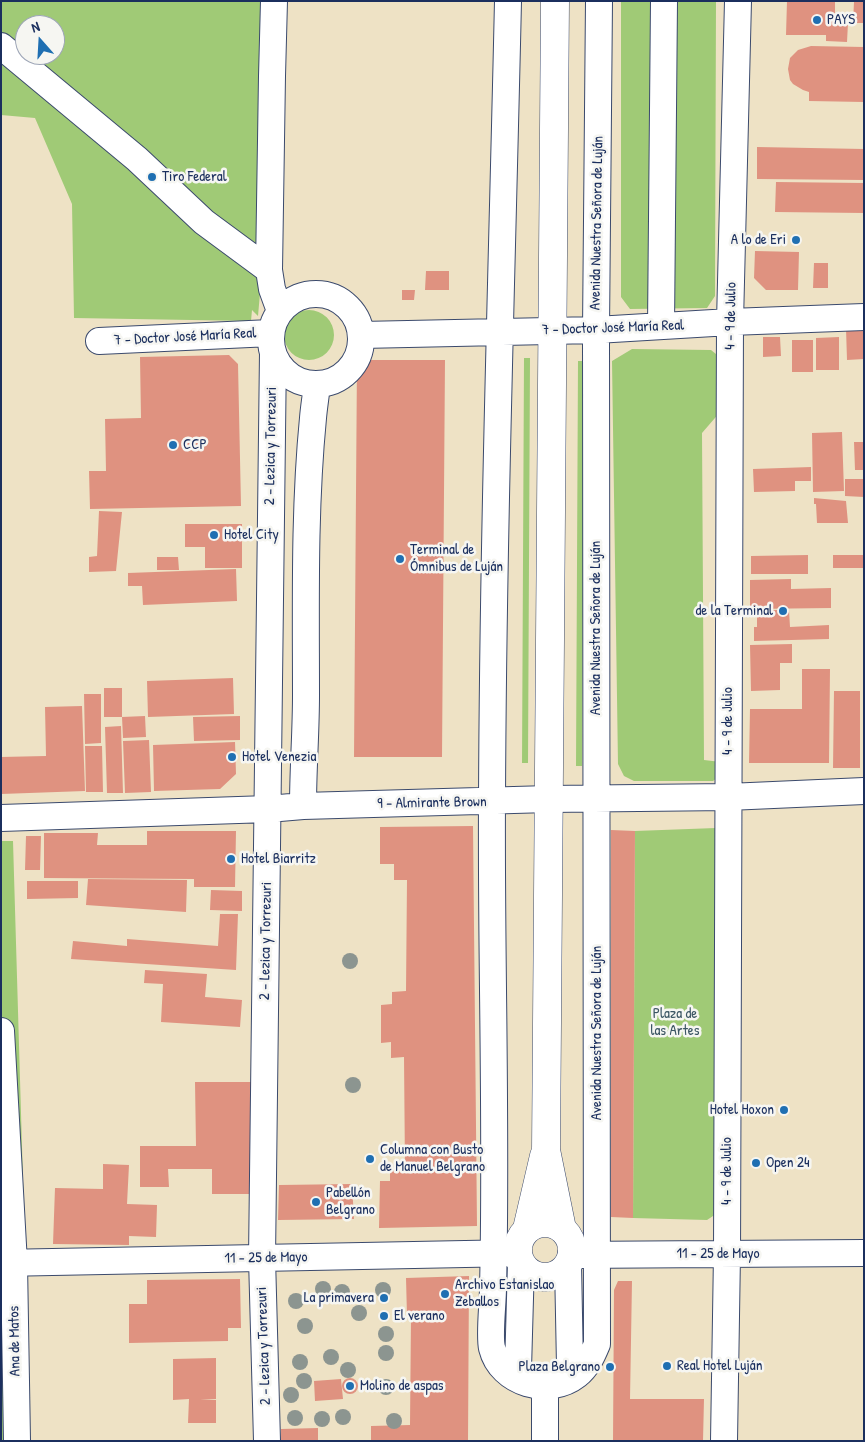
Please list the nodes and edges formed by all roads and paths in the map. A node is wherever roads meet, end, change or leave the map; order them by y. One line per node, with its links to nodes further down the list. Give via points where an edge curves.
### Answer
1 (274, 1): 8 (street, 2 - Lezica y Torrezuri)
2 (508, 1): 15 (street)
3 (555, 1): 12 (main road)
4 (599, 1): 13 (street, Avenida Nuestra Señora de Luján)
5 (664, 1): 11 (street)
6 (738, 1): 10 (street, 4 - 9 de Julio)
7 (1, 46): 8 (street, via 137,158 204,222)
8 (269, 270): 14 (street, 2 - Lezica y Torrezuri)
9 (864, 317): 10 (street, 7 - Doctor José María Real)
10 (730, 322): 11 (street, 7 - Doctor José María Real); 22 (street, 4 - 9 de Julio)
11 (661, 326): 13 (street, 7 - Doctor José María Real)
12 (552, 330): 13 (street, 7 - Doctor José María Real); 15 (street, 7 - Doctor José María Real); 23 (main road)
13 (596, 330): 24 (street, Avenida Nuestra Señora de Luján)
14 (274, 332): 16 (street, via 297,298 318,293 338,299 354,314); 17 (street, 7 - Doctor José María Real); 18 (street, via 279,365 303,382); 20 (street, 2 - Lezica y Torrezuri)
15 (500, 332): 16 (street, 7 - Doctor José María Real); 25 (street)
16 (361, 335): 18 (street, via 358,356 344,374)
17 (100, 341)
18 (317, 384): 19 (street, via 308,489)
19 (303, 775): 20 (street); 26 (street)
20 (267, 778): 27 (street, 2 - Lezica y Torrezuri)
21 (864, 791): 22 (street, 9 - Almirante Brown)
22 (728, 797): 24 (street, 9 - Almirante Brown); 36 (street, 4 - 9 de Julio)
23 (549, 799): 24 (street, 9 - Almirante Brown); 25 (street, 9 - Almirante Brown); 30 (main road)
24 (596, 799): 35 (street, Avenida Nuestra Señora de Luján)
25 (492, 801): 26 (street, 9 - Almirante Brown); 33 (street)
26 (303, 806): 27 (street, 9 - Almirante Brown)
27 (268, 809): 28 (street, 9 - Almirante Brown); 37 (street, 2 - Lezica y Torrezuri)
28 (1, 818)
29 (1, 1031): 31 (street, Ana de Matos)
30 (546, 1150): 32 (main road); 33 (main road)
31 (5, 1160): 39 (street, Ana de Matos)
32 (562, 1229): 33 (main road, via 551,1223 538,1223); 38 (main road, via 572,1245)
33 (515, 1249): 37 (street, 11 - 25 de Mayo); 38 (main road, via 527,1270 544,1277 562,1271); 40 (street, via 518,1369 527,1381)
34 (864, 1252): 36 (street, 11 - 25 de Mayo)
35 (598, 1254): 36 (street, 11 - 25 de Mayo); 38 (street, 11 - 25 de Mayo); 40 (street, Avenida Nuestra Señora de Luján, via 597,1344 590,1361 578,1374 563,1384)
36 (727, 1254): 44 (street, 4 - 9 de Julio)
37 (262, 1258): 39 (street, 11 - 25 de Mayo); 42 (street, 2 - Lezica y Torrezuri)
38 (570, 1259): 40 (street, via 570,1366 560,1381)
39 (5, 1261): 41 (street, Ana de Matos)
40 (545, 1387): 43 (street)
41 (17, 1441)
42 (267, 1441)
43 (545, 1441)
44 (724, 1441)

